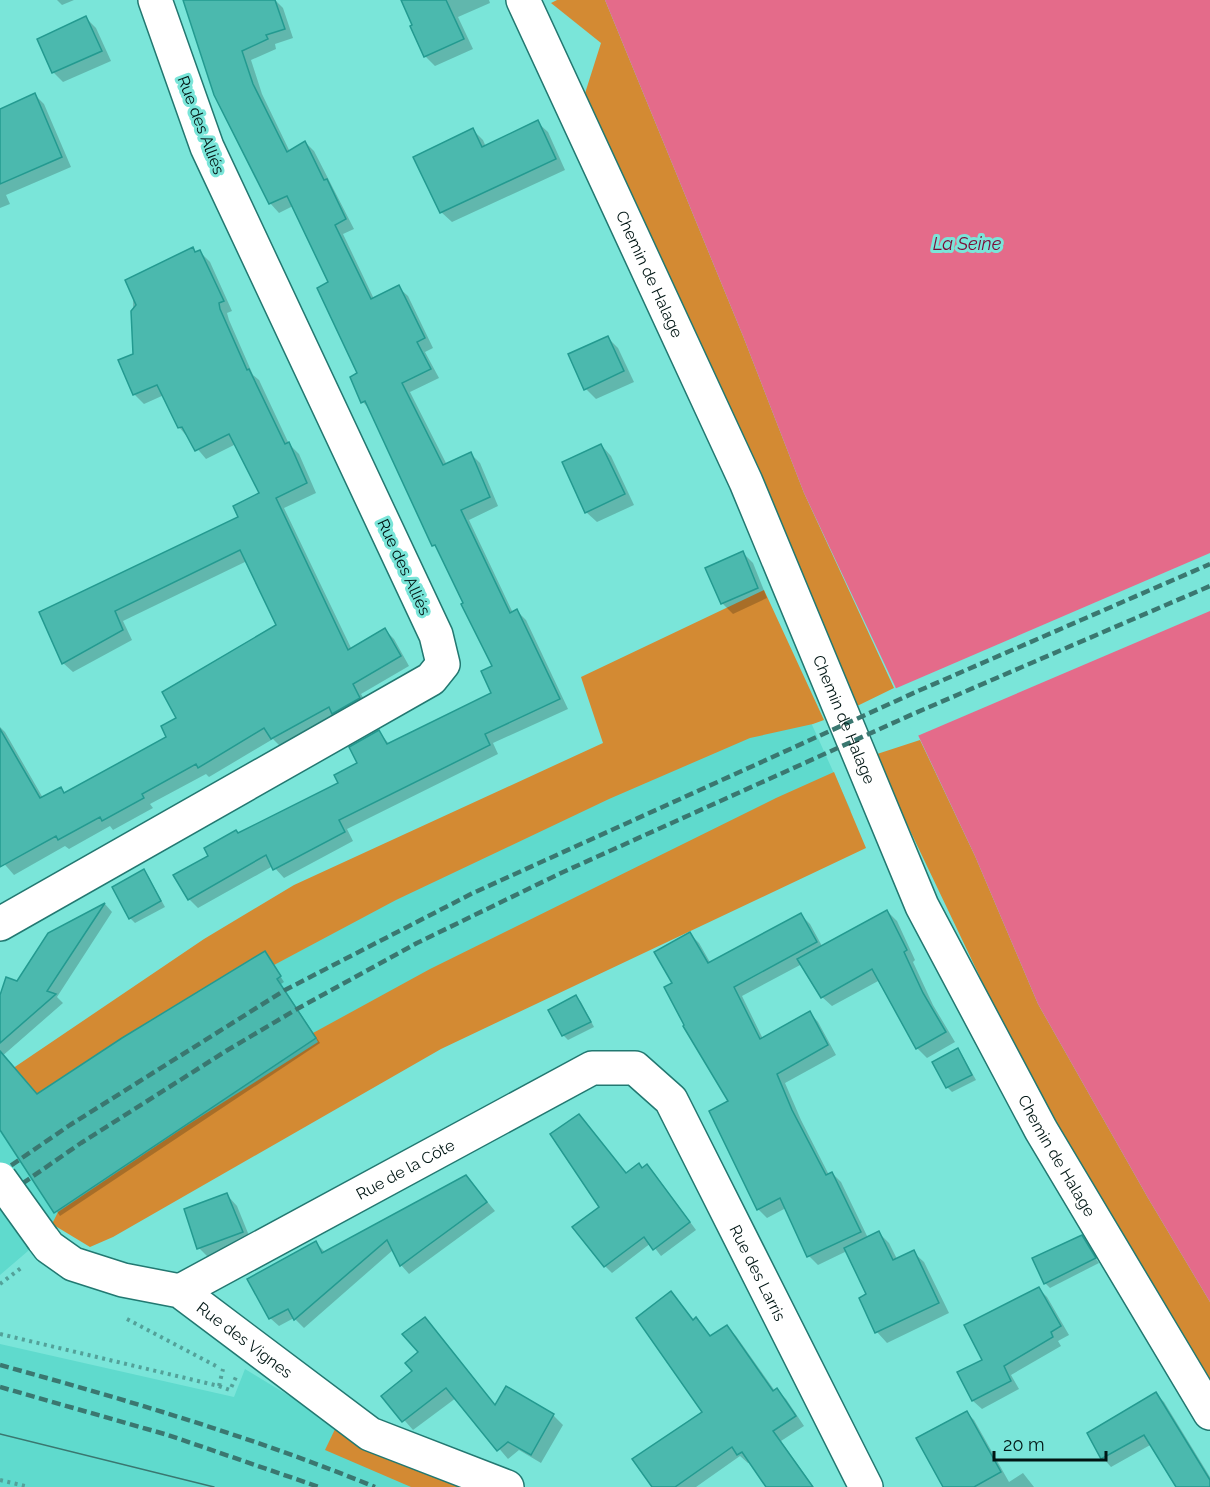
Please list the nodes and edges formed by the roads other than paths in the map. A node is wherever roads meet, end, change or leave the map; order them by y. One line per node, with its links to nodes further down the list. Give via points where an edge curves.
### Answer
1 (155, 0): 3 (street, Rue des Alliés, via 207,147 436,635 442,664 431,679)
2 (523, 0): 7 (street, Chemin de Halage, via 746,482 922,906 1041,1130)
3 (0, 924)
4 (635, 1068): 6 (street, Rue de la Côte, via 592,1068); 9 (street, Rue des Larris, via 671,1100)
5 (0, 1179): 6 (street, Rue des Vignes, bridge, via 43,1239 73,1264 123,1280)
6 (180, 1291): 8 (street, Rue des Vignes, via 370,1434)
7 (1210, 1413)
8 (507, 1487)
9 (866, 1487)

